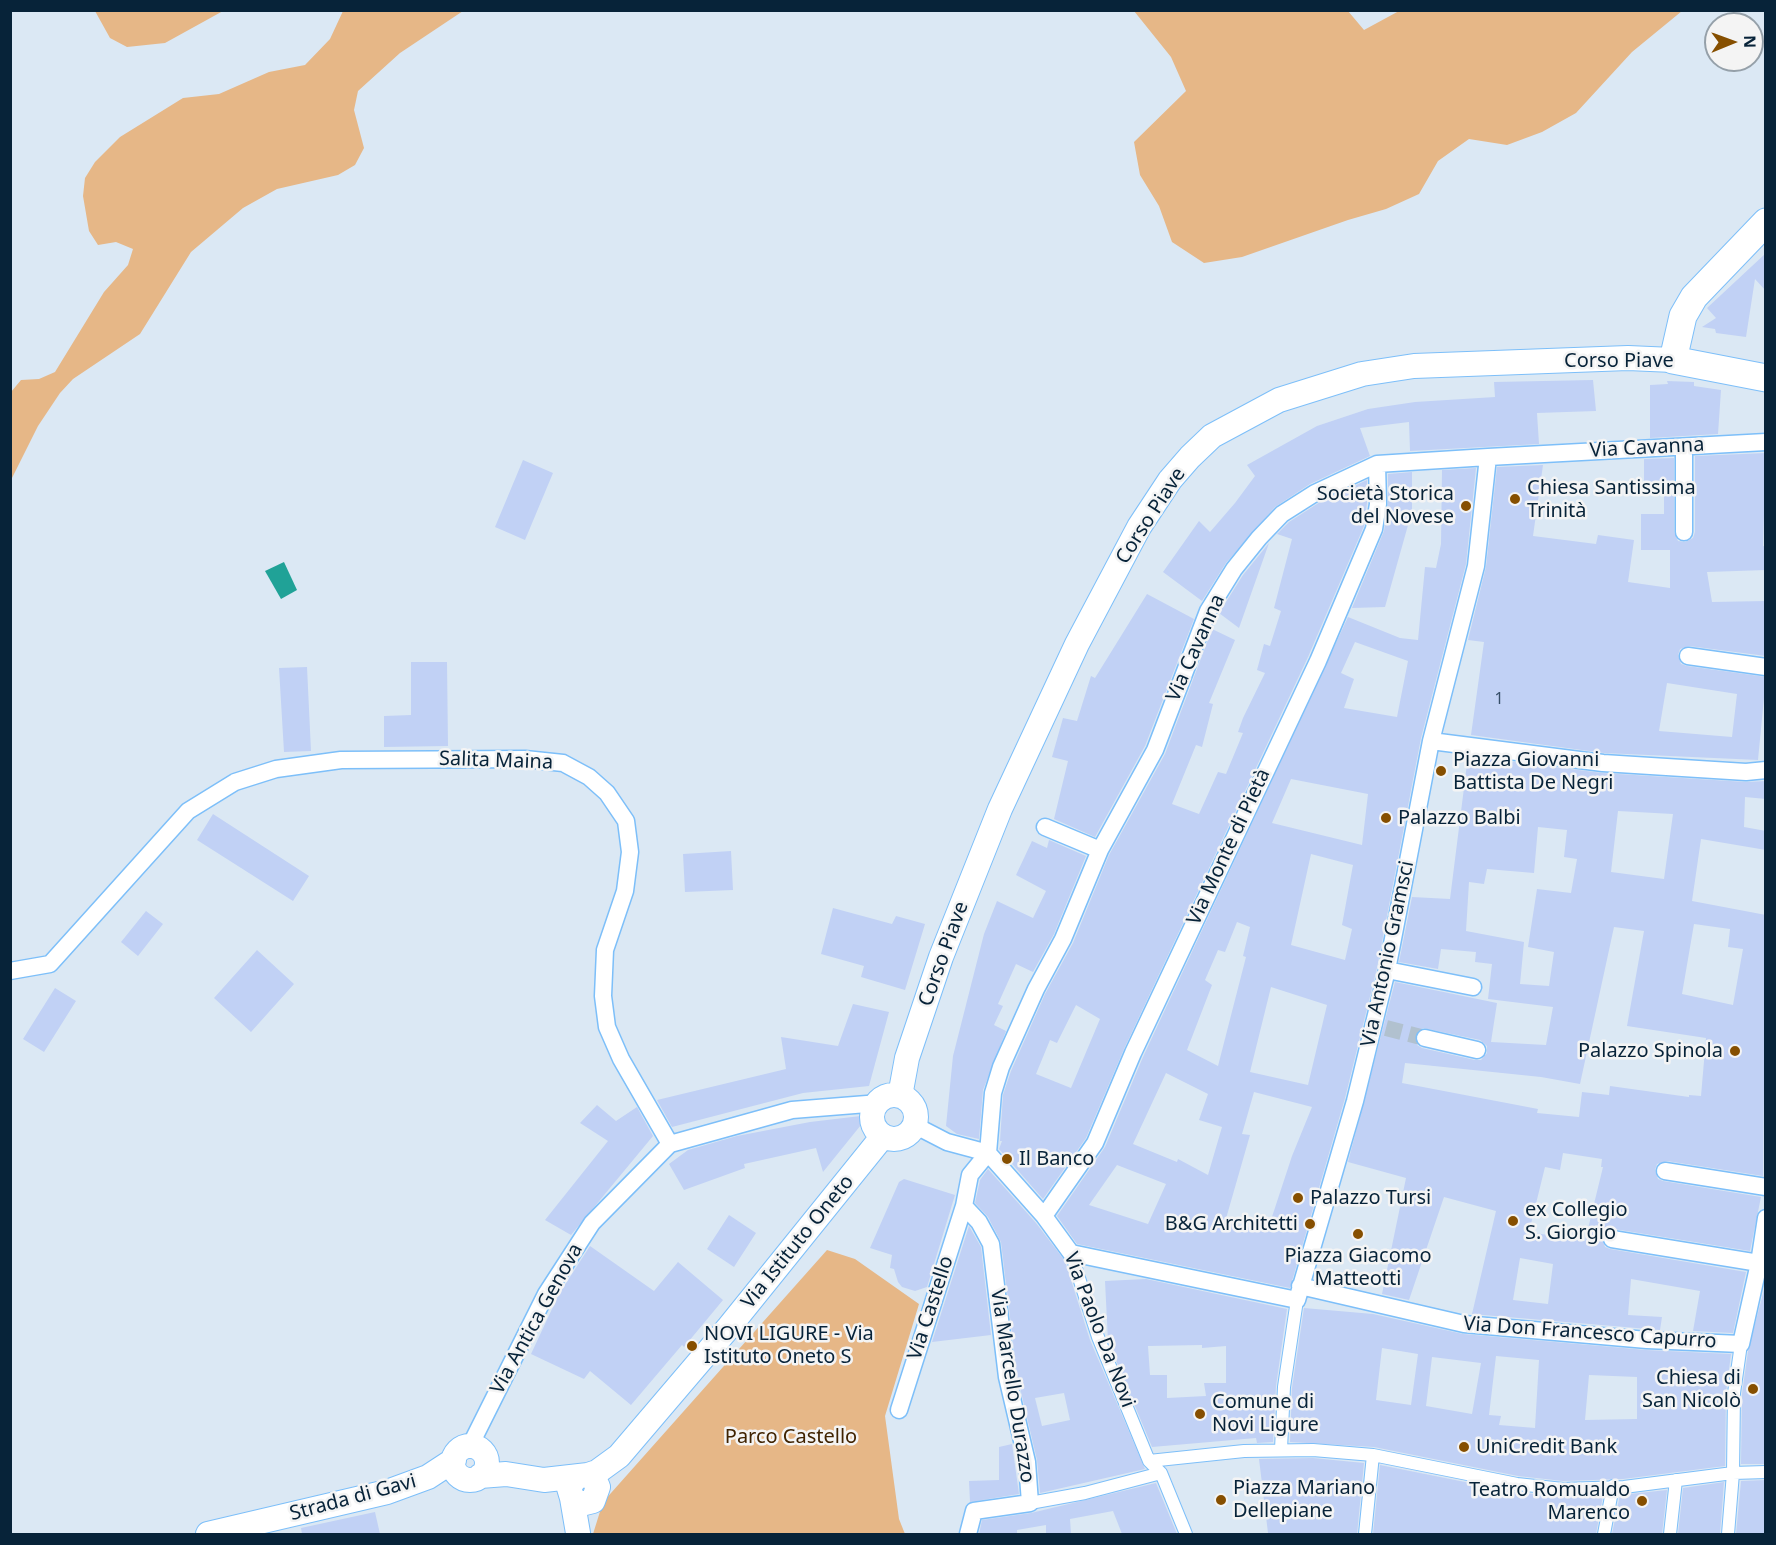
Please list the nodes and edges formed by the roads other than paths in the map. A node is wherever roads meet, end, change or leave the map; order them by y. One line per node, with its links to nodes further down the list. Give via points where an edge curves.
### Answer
1 (1766, 222): 2 (main road, via 1694,297 1683,316)
2 (1673, 360): 3 (main road, Corso Piave); 20 (main road, Corso Piave, via 1628,358 1414,366 1362,374 1279,400 1212,436 1170,480 1139,527 1077,644 1000,809 941,957 907,1058)
3 (1766, 378)
4 (1766, 442): 5 (street, Via Cavanna)
5 (1684, 447): 6 (street, Via Cavanna); 8 (street)
6 (1488, 457): 7 (street, Via Cavanna); 11 (street, Via Antonio Gramsci, via 1476,566)
7 (1377, 464): 14 (street, Via Cavanna, via 1341,479 1282,514 1234,569 1208,610 1155,750); 29 (street, Via Monte di Pietà, via 1374,529 1318,661 1133,1053 1095,1143)
8 (1684, 532)
9 (1688, 656): 10 (street)
10 (1766, 666)
11 (1431, 741): 12 (street, via 1603,764); 15 (street, Via Antonio Gramsci)
12 (1766, 770)
13 (1045, 827): 14 (street)
14 (1100, 850): 25 (street, Via Cavanna, via 1063,939 1000,1067 993,1093)
15 (1387, 970): 17 (street); 34 (street, Via Antonio Gramsci, via 1380,1027)
16 (10, 971): 24 (street, Salita Maina, via 50,964 188,811 235,782 276,770 341,760 525,759 563,763 589,777 607,793 626,821 630,852 625,891 605,950 603,996 607,1028)
17 (1473, 987)
18 (1425, 1038): 19 (street)
19 (1477, 1050)
20 (900, 1096): 21 (main road, via 886,1097); 22 (main road, via 914,1107)
21 (875, 1106): 23 (main road, via 873,1123); 24 (street, Via Antica Genova, via 792,1110)
22 (914, 1125): 23 (main road, via 910,1132 897,1138); 25 (street, via 947,1143)
23 (883, 1136): 46 (main road, Via Istituto Oneto, via 729,1327 619,1456 597,1472)
24 (670, 1144): 40 (street, Via Antica Genova, via 592,1223 546,1294)
25 (988, 1153): 28 (street, Via Castello, via 970,1175); 29 (street, Via Paolo Da Novi)
26 (1665, 1171): 27 (street)
27 (1766, 1187)
28 (964, 1206): 36 (street, Via Castello); 47 (street, Via Marcello Durazzo, via 991,1244 1007,1377 1027,1462)
29 (1044, 1216): 32 (street, Via Paolo Da Novi)
30 (1766, 1218): 33 (street)
31 (1612, 1239): 33 (street)
32 (1071, 1253): 34 (street, Via Don Francesco Capurro); 39 (street, Via Paolo Da Novi, via 1098,1337)
33 (1759, 1263): 35 (street)
34 (1299, 1293): 35 (street, Via Don Francesco Capurro, via 1464,1324); 37 (street, Via Antonio Gramsci, via 1284,1387)
35 (1741, 1344): 43 (street, via 1734,1393)
36 (899, 1410)
37 (1281, 1449): 38 (street); 39 (street)
38 (1372, 1455): 45 (street, via 1538,1487); 52 (street)
39 (1149, 1461): 42 (street)
40 (476, 1466): 46 (main road); 48 (main road, Strada di Gavi, via 335,1506)
41 (1766, 1472): 43 (street)
42 (1161, 1473): 47 (street); 51 (street)
43 (1733, 1473): 44 (street); 55 (street)
44 (1676, 1480): 45 (street); 54 (street)
45 (1613, 1486): 53 (street)
46 (583, 1490): 49 (main road)
47 (1030, 1503): 50 (street, via 974,1511)
48 (208, 1534)
49 (578, 1534)
50 (968, 1534)
51 (1186, 1534)
52 (1365, 1534)
53 (1604, 1534)
54 (1670, 1534)
55 (1728, 1534)

